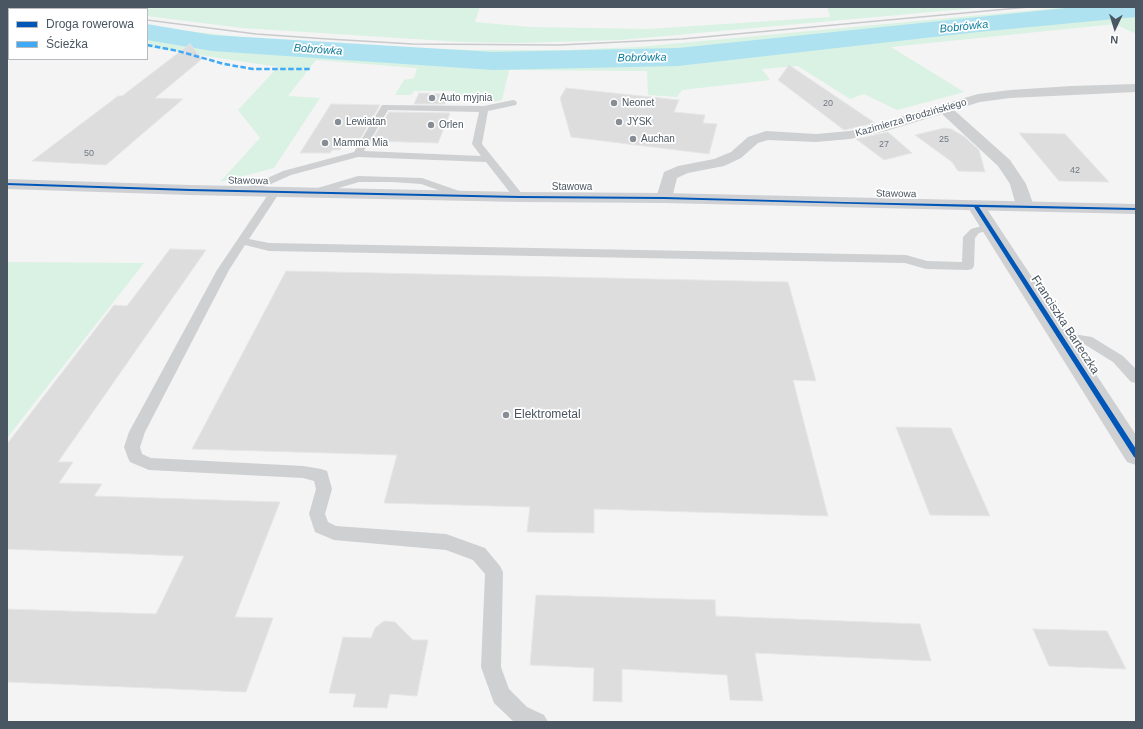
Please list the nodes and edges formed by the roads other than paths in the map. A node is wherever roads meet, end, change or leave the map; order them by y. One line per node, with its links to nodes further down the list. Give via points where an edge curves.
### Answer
1 (1136, 88): 3 (street, Kazimierza Brodzińskiego, via 1010,94 978,98)
2 (512, 103): 4 (lane)
3 (944, 108): 11 (street, Kazimierza Brodzińskiego, via 850,135 816,138 766,135 753,140 736,155 718,163 684,169 670,175); 13 (street, via 1004,163 1018,184)
4 (484, 109): 5 (lane, via 385,107); 6 (lane, via 477,144)
5 (358, 154): 6 (lane); 8 (lane, via 287,173)
6 (488, 159): 10 (lane)
7 (7, 184): 8 (street, Stawowa)
8 (247, 191): 9 (street, Stawowa)
9 (275, 192): 10 (street, Stawowa); 16 (lane)
10 (519, 197): 11 (street, Stawowa)
11 (664, 198): 12 (street, Stawowa)
12 (976, 206): 13 (street, Stawowa); 15 (street, Franciszka Barteczka)
13 (1025, 206): 14 (street, Stawowa)
14 (1136, 209)
15 (989, 227): 16 (lane, via 975,231 969,238 968,266 926,264 906,259 270,247); 17 (street, Franciszka Barteczka)
16 (242, 241): 20 (lane, via 223,270 137,432 132,447 136,458 149,464 303,472 321,476 324,489 317,514 322,527 334,533 446,542 479,554 494,572 491,667 501,696 520,714)
17 (1060, 336): 18 (lane, Franciszka Barteczka, via 1087,340 1118,359); 19 (street, Franciszka Barteczka)
18 (1136, 378)
19 (1136, 455)
20 (537, 722)

